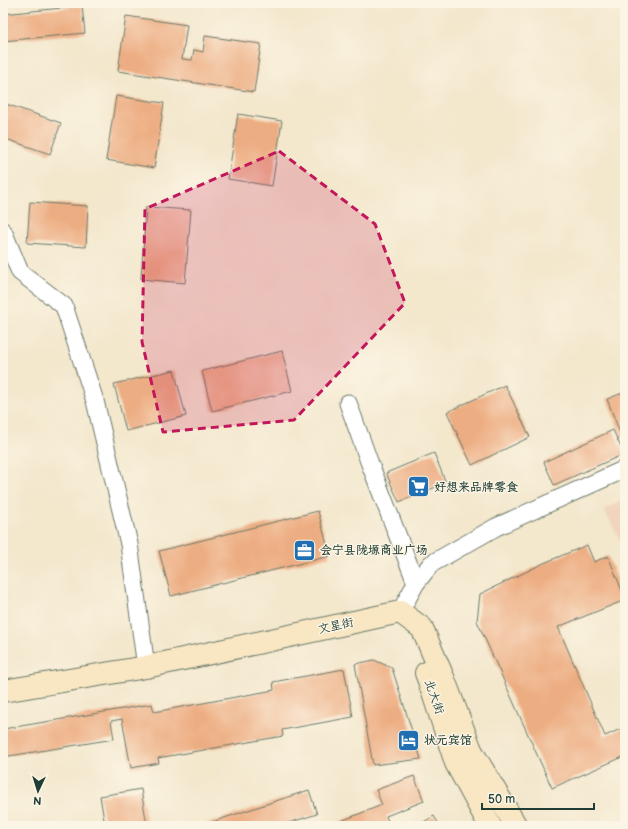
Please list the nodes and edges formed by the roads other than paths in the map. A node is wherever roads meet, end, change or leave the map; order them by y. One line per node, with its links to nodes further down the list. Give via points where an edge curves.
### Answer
1 (3, 231): 6 (street, via 20,272 64,306 95,401 129,544)
2 (348, 403): 4 (street)
3 (625, 469): 4 (street, via 496,527 430,564)
4 (416, 583): 5 (street)
5 (400, 612): 6 (main road, 文星街); 8 (main road, 北大街, via 430,681 456,763); 9 (main road, via 422,628 471,750)
6 (146, 667): 7 (main road, 文星街)
7 (3, 691)
8 (490, 826)
9 (516, 826)

